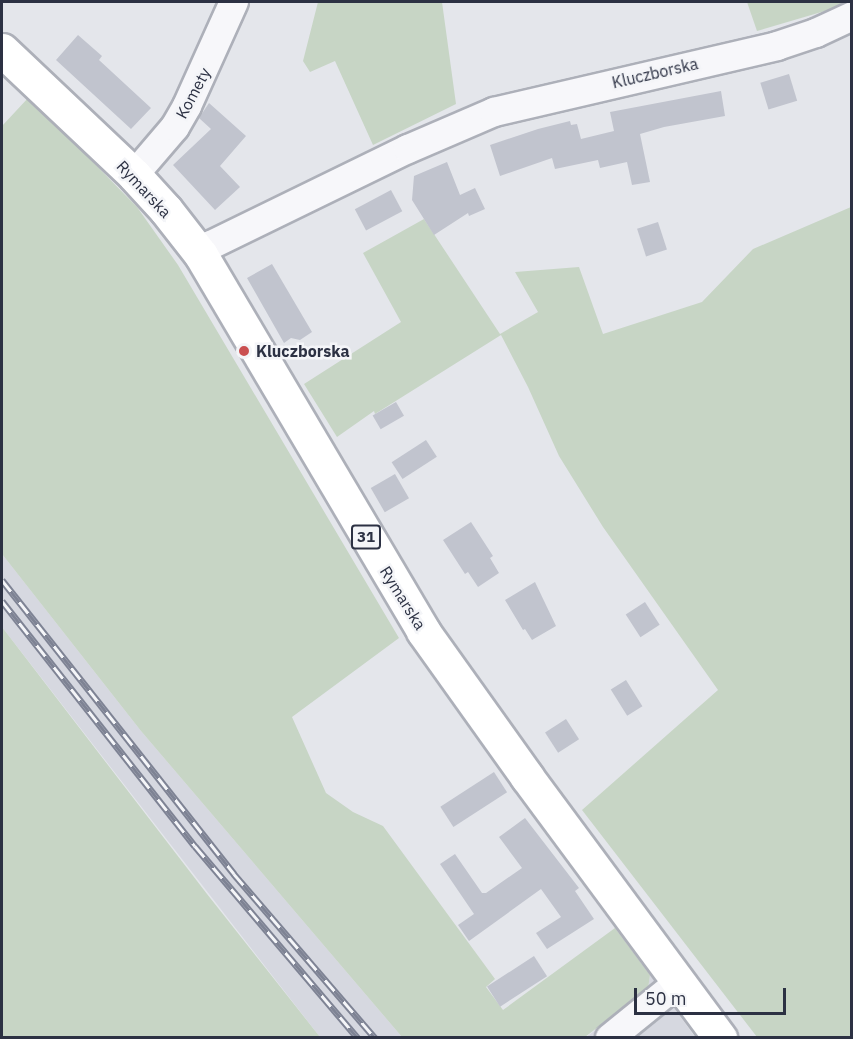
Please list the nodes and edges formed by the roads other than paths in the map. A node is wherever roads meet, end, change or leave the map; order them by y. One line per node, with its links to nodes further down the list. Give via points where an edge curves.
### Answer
1 (234, 2): 4 (street, Komety, via 175,127)
2 (852, 16): 5 (street, Kluczborska, via 777,46 500,110 455,126 211,245)
3 (2, 50): 4 (main road, Rymarska / 31)
4 (134, 175): 5 (main road, Rymarska / 31)
5 (201, 255): 6 (main road, Rymarska / 31, via 423,631)
6 (678, 983): 7 (street); 9 (main road, Rymarska / 31)
7 (641, 1028): 8 (street)
8 (610, 1038)
9 (720, 1038)

